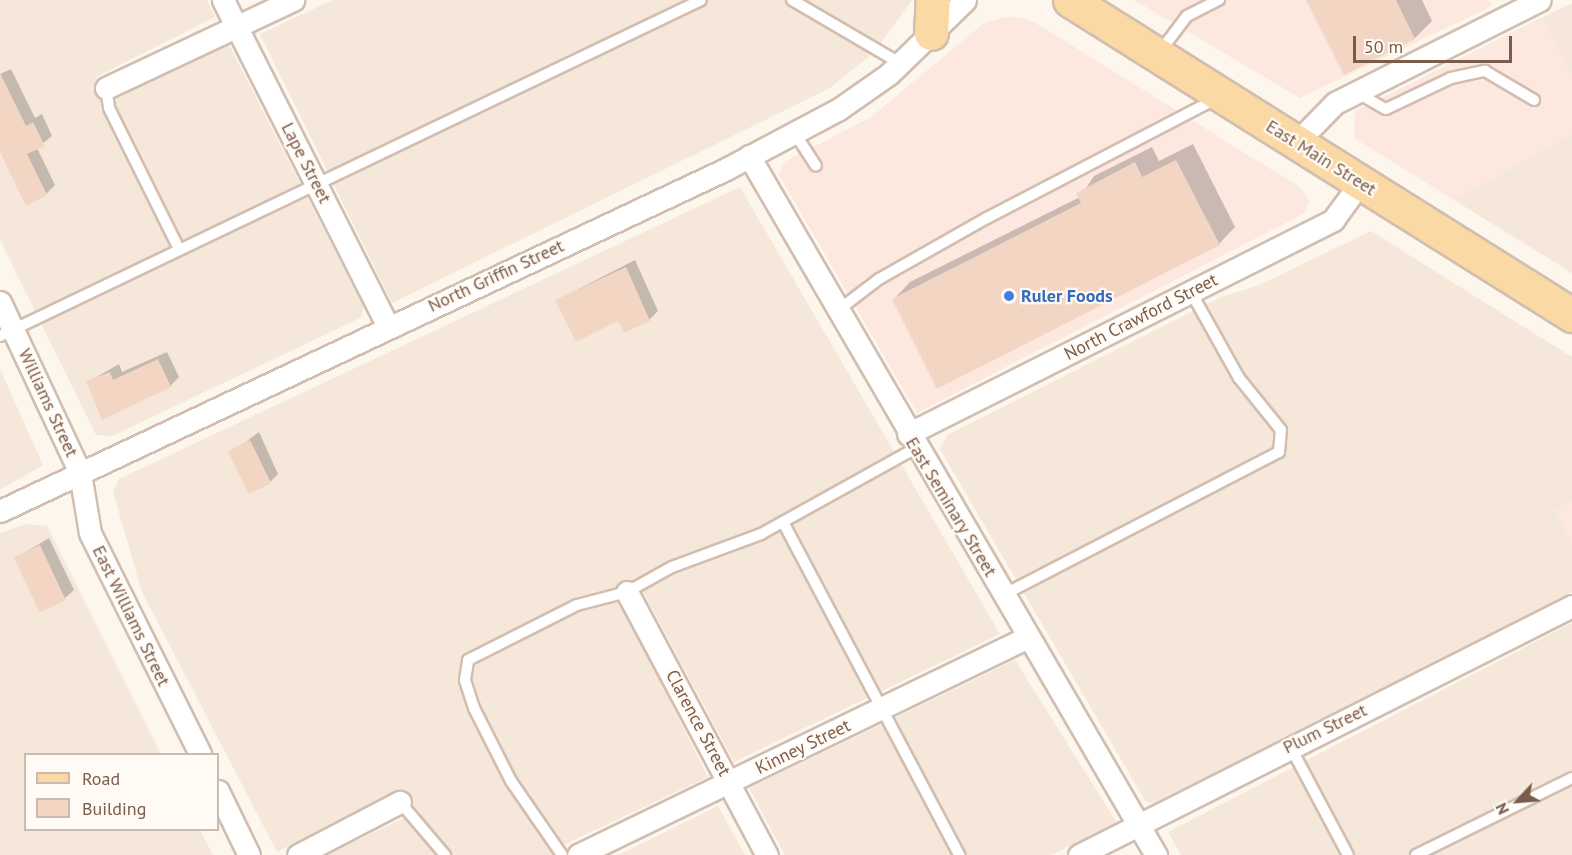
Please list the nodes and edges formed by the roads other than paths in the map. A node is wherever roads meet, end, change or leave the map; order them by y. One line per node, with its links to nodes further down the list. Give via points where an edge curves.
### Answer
1 (223, 0): 11 (street, Lape Street)
2 (293, 0): 11 (street)
3 (701, 0): 24 (lane)
4 (792, 0): 14 (lane)
5 (933, 0): 12 (main road)
6 (965, 0): 12 (street, North Griffin Street)
7 (1071, 0): 13 (main road, East Main Street)
8 (1219, 0): 13 (lane, via 1187,16)
9 (1539, 0): 10 (street)
10 (1513, 6): 16 (street)
11 (237, 26): 15 (street); 24 (street, Lape Street)
12 (931, 33): 14 (street, North Griffin Street)
13 (1157, 56): 17 (main road, East Main Street)
14 (900, 63): 19 (street, North Griffin Street, via 839,109)
15 (106, 88): 25 (lane, via 109,108)
16 (1356, 92): 18 (lane, via 1386,109 1451,78 1485,72); 20 (street, via 1335,103)
17 (1221, 96): 20 (main road, East Main Street); 28 (lane, via 987,218 879,279)
18 (1533, 100)
19 (794, 132): 21 (street, North Griffin Street); 22 (lane)
20 (1296, 143): 23 (main road, East Main Street)
21 (749, 156): 28 (street, East Seminary Street); 30 (street, North Griffin Street)
22 (816, 166)
23 (1360, 183): 26 (street, North Crawford Street, via 1334,220); 29 (main road, East Main Street)
24 (317, 184): 25 (lane); 30 (street, Lape Street)
25 (179, 249): 31 (lane)
26 (1191, 292): 32 (street, North Crawford Street); 37 (lane, via 1239,378 1281,430 1280,452)
27 (0, 302): 31 (street, Williams Street)
28 (837, 311): 32 (street, East Seminary Street)
29 (1572, 315)
30 (388, 326): 33 (street, North Griffin Street)
31 (7, 333): 33 (street, Williams Street)
32 (912, 441): 35 (lane); 37 (street, East Seminary Street)
33 (80, 472): 34 (street, North Griffin Street); 42 (street, East Williams Street, via 90,533)
34 (0, 511)
35 (783, 522): 36 (lane, via 672,567); 40 (lane)
36 (627, 592): 44 (street, Clarence Street); 51 (lane, via 577,605 490,646 468,660 464,671 474,708 511,781)
37 (1004, 595): 39 (street, East Seminary Street)
38 (1572, 606): 41 (street, Plum Street)
39 (1028, 637): 40 (street, Kinney Street); 47 (street, East Seminary Street)
40 (882, 708): 44 (street, Kinney Street); 54 (lane)
41 (1290, 746): 47 (street, Plum Street); 57 (lane)
42 (200, 753)
43 (1572, 778): 58 (lane)
44 (730, 782): 52 (street, Kinney Street); 53 (street, Clarence Street)
45 (219, 793): 48 (street)
46 (400, 802): 49 (street); 50 (lane)
47 (1138, 824): 55 (street, Plum Street); 56 (street, East Seminary Street)
48 (249, 855)
49 (298, 855)
50 (445, 855)
51 (562, 855)
52 (578, 855)
53 (767, 855)
54 (959, 855)
55 (1079, 855)
56 (1156, 855)
57 (1348, 855)
58 (1416, 855)

